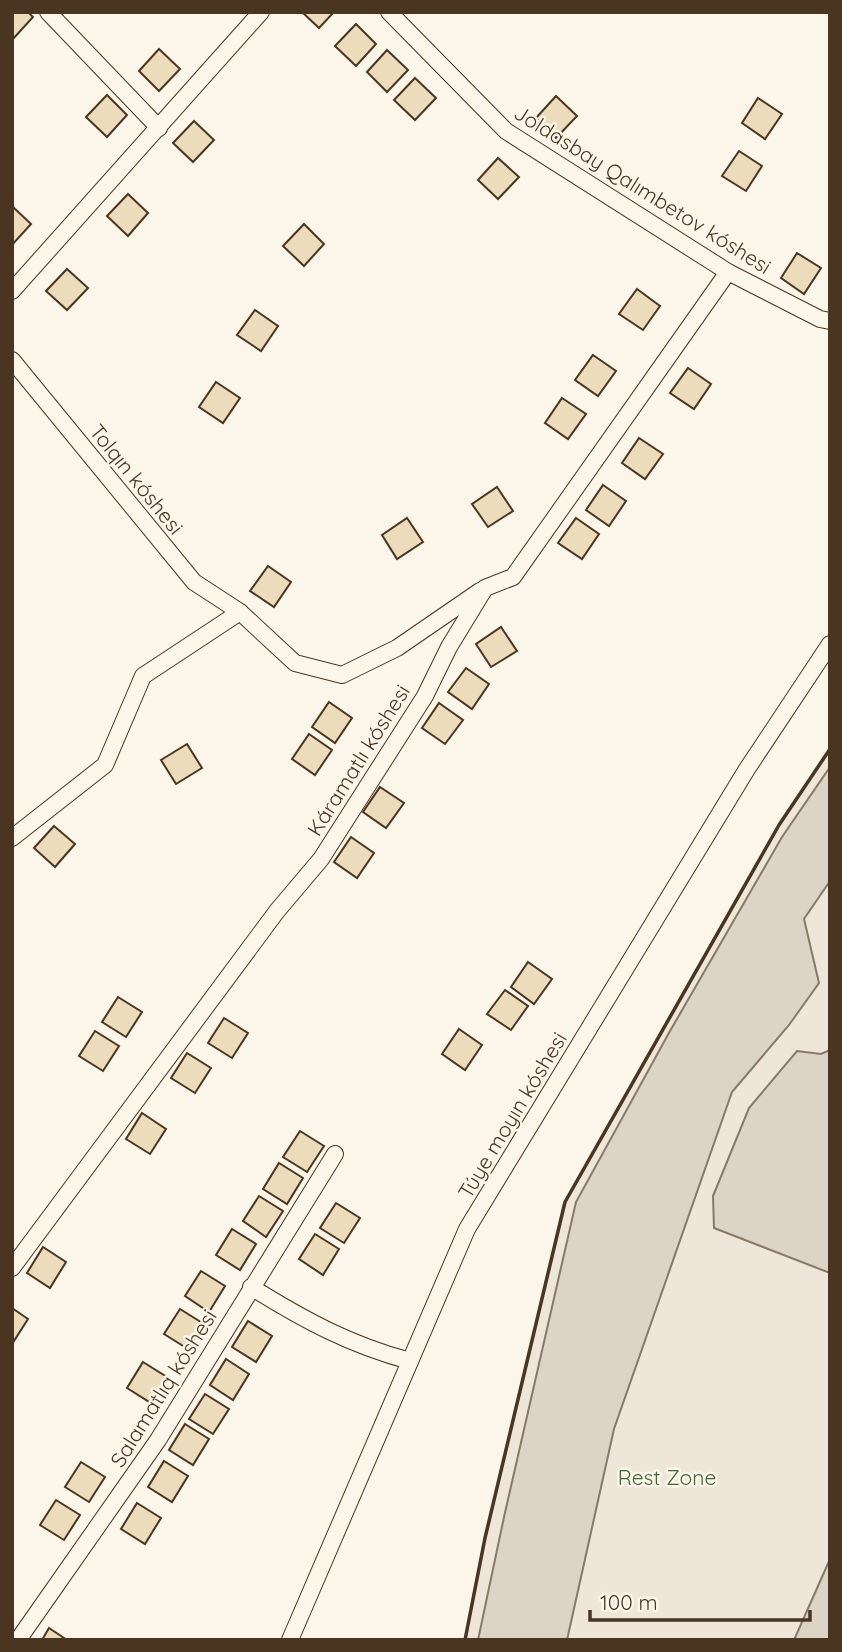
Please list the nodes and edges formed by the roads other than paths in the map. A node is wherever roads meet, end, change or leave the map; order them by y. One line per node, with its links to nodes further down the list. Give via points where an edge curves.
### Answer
1 (48, 12): 4 (street)
2 (261, 12): 4 (street)
3 (389, 12): 5 (street, Joldasbay Qalımbetov kóshesi, via 506,131)
4 (159, 128): 6 (street)
5 (728, 272): 7 (street, Joldasbay Qalımbetov kóshesi); 9 (street, via 513,577)
6 (12, 291)
7 (830, 321)
8 (12, 360): 10 (street, Tolqın kóshesi, via 194,582)
9 (485, 588): 10 (street, Tolqın kóshesi, via 397,649 342,675 295,663); 14 (street, Káramatlı kóshesi, via 425,696 321,859 277,911)
10 (240, 612): 12 (street, via 143,676 105,765)
11 (830, 644): 16 (street, Túye moyın kóshesi, via 747,769 467,1230)
12 (12, 838)
13 (335, 1154): 15 (street, Salamatlıq kóshesi)
14 (12, 1269)
15 (251, 1287): 16 (street, via 301,1319 372,1351); 17 (street, Salamatlıq kóshesi, via 158,1440)
16 (410, 1361): 18 (street, Túye moyın kóshesi)
17 (18, 1640)
18 (290, 1640)

